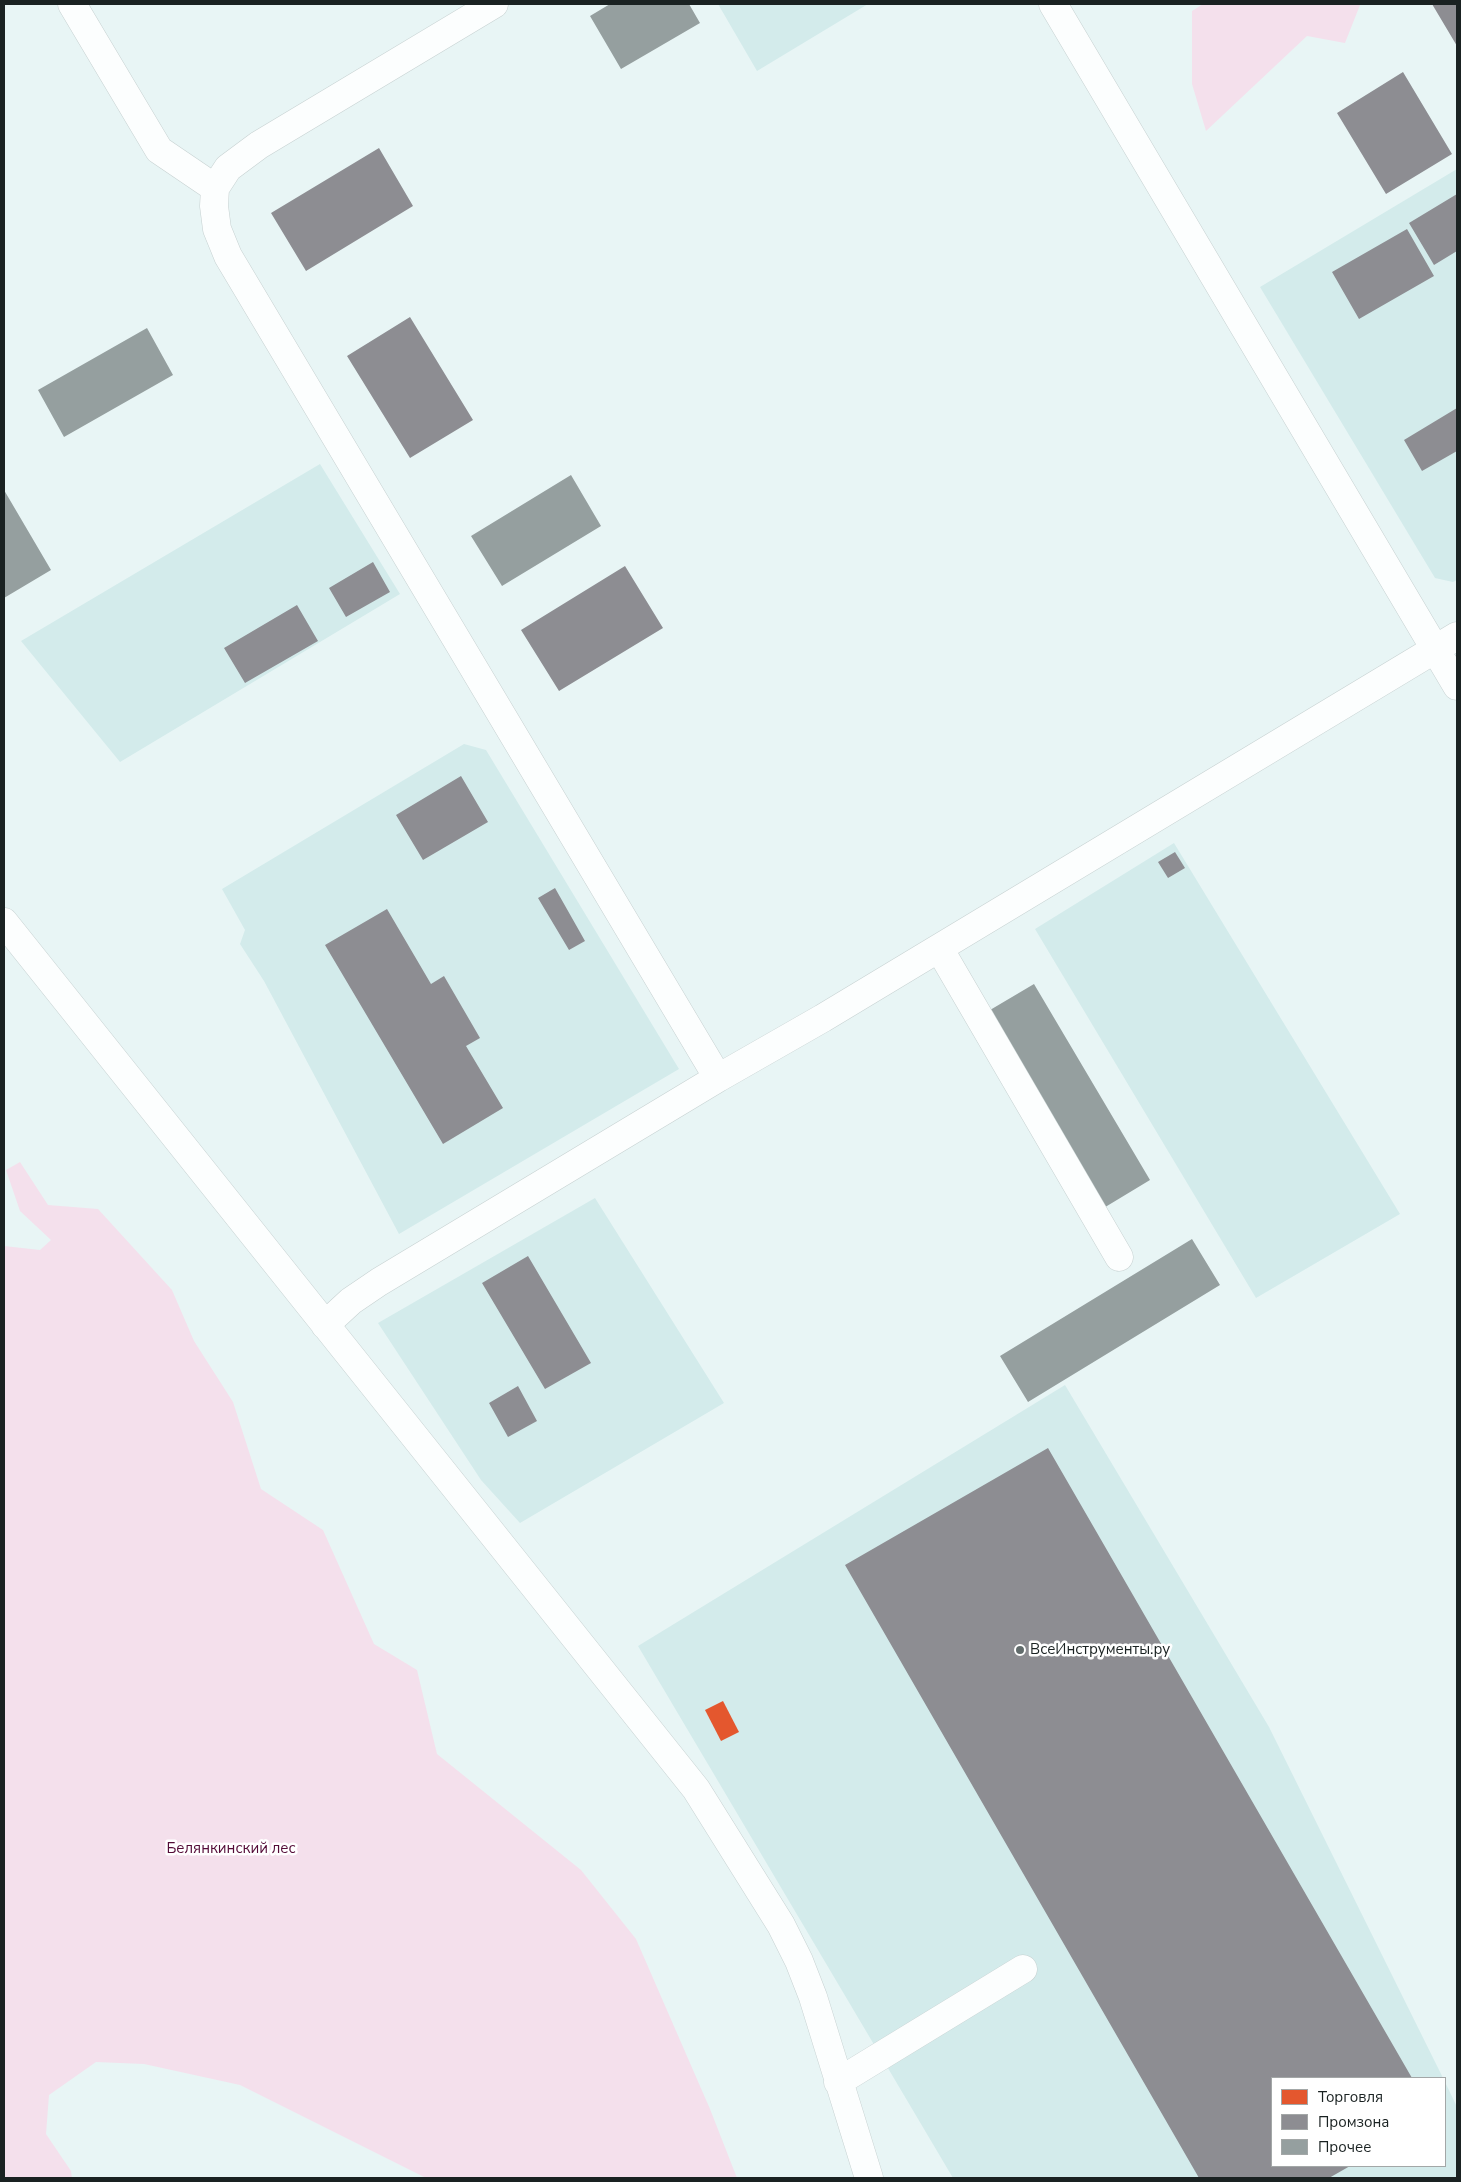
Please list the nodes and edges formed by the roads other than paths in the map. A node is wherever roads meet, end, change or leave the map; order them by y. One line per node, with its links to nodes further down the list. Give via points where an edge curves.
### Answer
1 (72, 4): 4 (street, via 159,150)
2 (494, 4): 4 (street, via 259,145 228,168)
3 (1053, 4): 5 (street)
4 (214, 188): 9 (street, via 217,228 228,256)
5 (1446, 643): 6 (street); 8 (street)
6 (1457, 686)
7 (4, 922): 11 (street)
8 (939, 948): 9 (street); 10 (street)
9 (718, 1078): 11 (street, via 379,1282 351,1301)
10 (1119, 1257)
11 (325, 1325): 13 (street, via 696,1789 781,1925 799,1962)
12 (1023, 1969): 13 (street)
13 (838, 2082): 14 (street)
14 (869, 2178)

